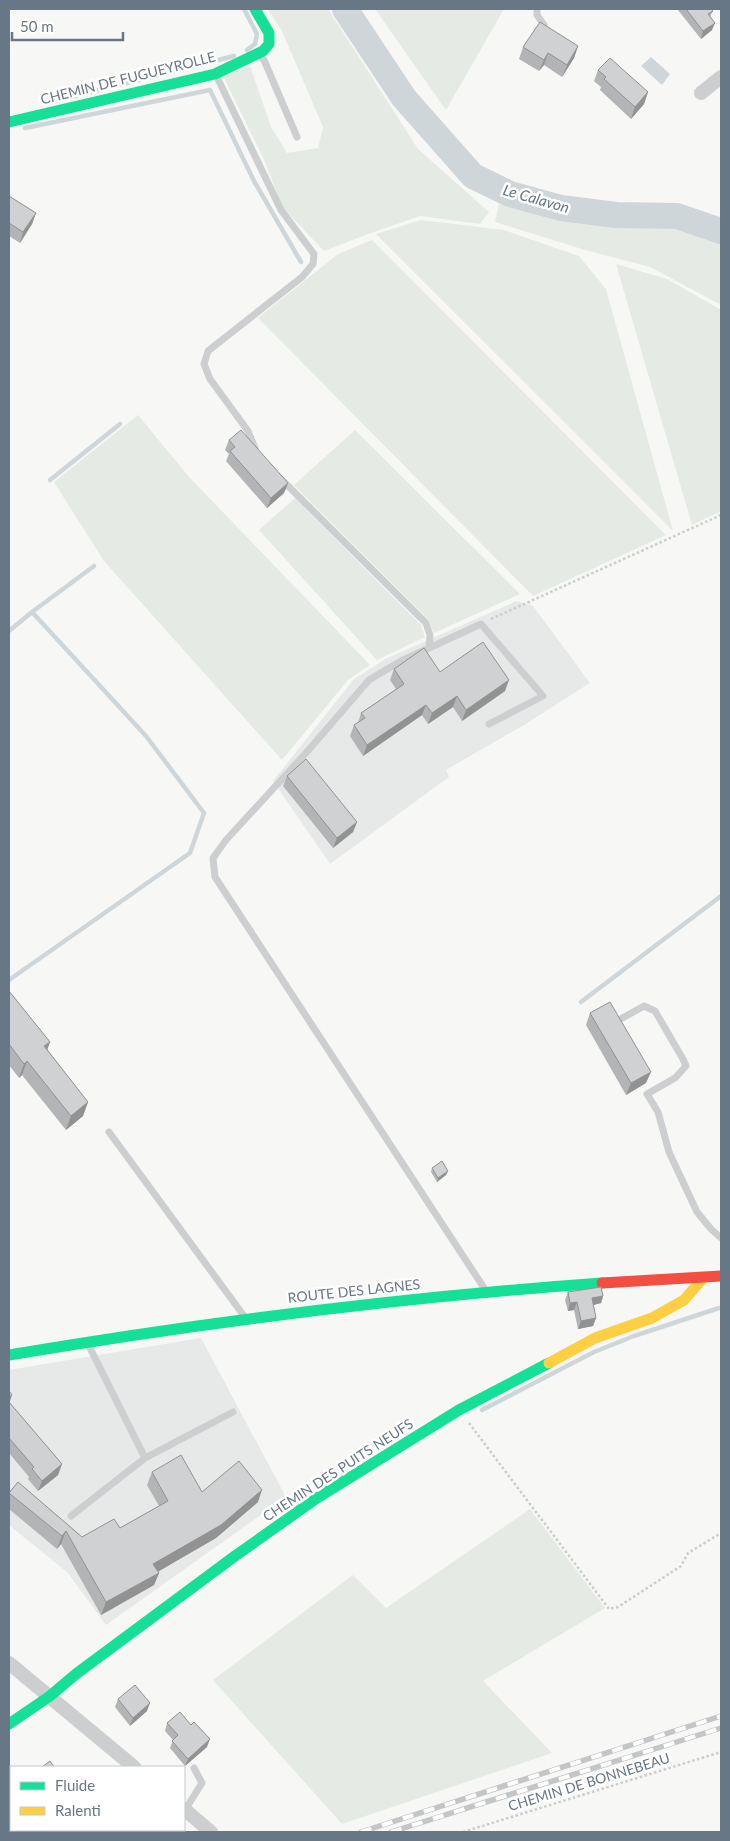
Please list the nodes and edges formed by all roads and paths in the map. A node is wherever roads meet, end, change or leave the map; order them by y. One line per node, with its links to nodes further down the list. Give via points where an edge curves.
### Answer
1 (255, 9): 4 (street, via 269,33 269,44)
2 (537, 9): 3 (lane)
3 (544, 25)
4 (258, 54): 5 (street, CHEMIN DE FUGUEYROLLE); 9 (lane, via 264,60)
5 (215, 74): 8 (street, CHEMIN DE FUGUEYROLLE); 10 (lane, via 281,210 314,254 313,264 302,277 208,351 204,364 210,379 248,432)
6 (721, 77): 7 (street)
7 (701, 93)
8 (9, 122)
9 (297, 137)
10 (256, 452)
11 (275, 473): 14 (lane, via 426,623 430,635)
12 (721, 515): 13 (path)
13 (481, 624): 14 (lane); 15 (lane, via 543,696)
14 (429, 648): 21 (lane, via 369,680 213,858 215,876)
15 (488, 724)
16 (617, 1022): 18 (lane, via 644,1006 655,1011 683,1059 686,1066 675,1078 647,1094 658,1112 669,1152 697,1212)
17 (109, 1132): 22 (lane)
18 (721, 1238)
19 (721, 1276): 20 (street, ROUTE DES LAGNES)
20 (704, 1277): 21 (street, ROUTE DES LAGNES); 25 (street, CHEMIN DES PUITS NEUFS, via 684,1300 652,1318 595,1338)
21 (488, 1293): 22 (street, ROUTE DES LAGNES)
22 (246, 1318): 23 (street, ROUTE DES LAGNES)
23 (86, 1342): 24 (street, ROUTE DES LAGNES); 27 (lane)
24 (9, 1355)
25 (459, 1410): 29 (path, via 609,1609 618,1607 681,1566 688,1553); 31 (street, CHEMIN DES PUITS NEUFS, via 317,1498)
26 (233, 1412): 27 (lane)
27 (145, 1458): 28 (lane)
28 (71, 1516)
29 (721, 1533)
30 (9, 1663): 31 (street)
31 (50, 1696): 32 (street, CHEMIN DES PUITS NEUFS); 34 (street)
32 (9, 1724)
33 (721, 1752): 39 (path, CHEMIN DE BONNEBEAU)
34 (133, 1766)
35 (194, 1768): 36 (lane, via 202,1783)
36 (185, 1808)
37 (185, 1811): 38 (street)
38 (211, 1832)
39 (463, 1832)

